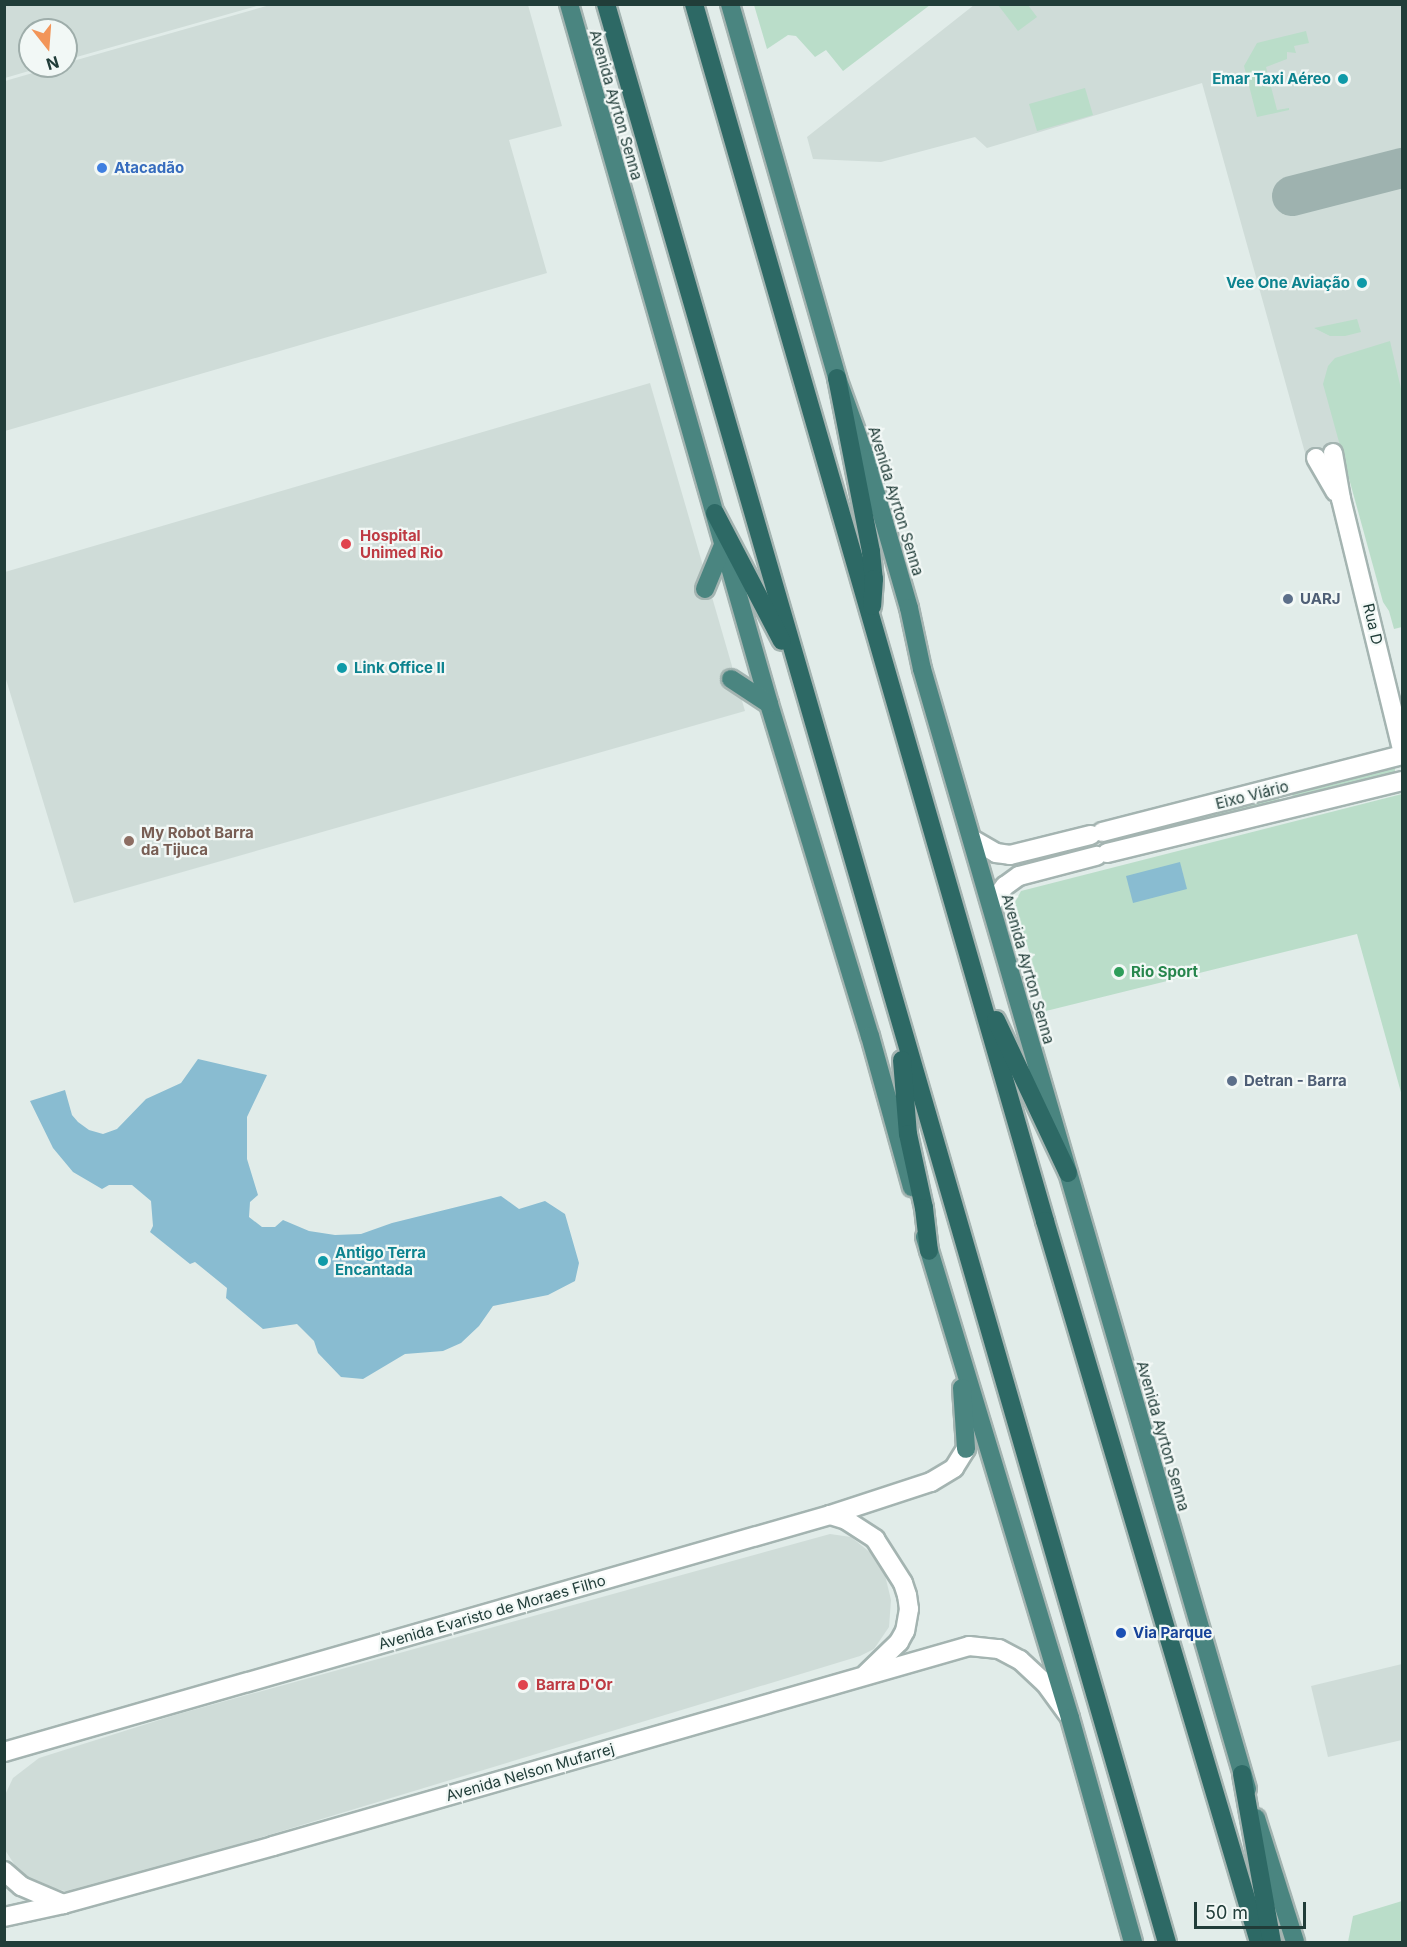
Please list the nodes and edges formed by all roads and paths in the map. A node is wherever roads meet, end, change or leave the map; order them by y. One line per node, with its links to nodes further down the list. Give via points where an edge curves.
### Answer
1 (569, 4): 7 (highway, Avenida Ayrton Senna)
2 (606, 4): 11 (highway, Avenida Ayrton Senna)
3 (694, 4): 10 (highway)
4 (730, 4): 5 (highway, Avenida Ayrton Senna)
5 (837, 378): 10 (highway, via 874,579); 17 (highway, Avenida Ayrton Senna, via 866,459)
6 (1325, 455): 14 (street, Rua D, via 1341,499)
7 (715, 513): 8 (highway, Avenida Ayrton Senna); 11 (highway)
8 (724, 543): 9 (highway); 13 (highway, Avenida Ayrton Senna)
9 (705, 589)
10 (870, 613): 21 (highway)
11 (800, 677): 22 (highway, Avenida Ayrton Senna)
12 (731, 679): 13 (highway)
13 (770, 704): 24 (highway, Avenida Ayrton Senna, via 870,1036)
14 (1402, 750)
15 (1402, 755): 18 (street, Eixo Viário)
16 (1402, 781): 19 (street, Eixo Viário)
17 (972, 839): 18 (street, Eixo Viário, via 996,853); 20 (highway, Avenida Ayrton Senna)
18 (1022, 854): 19 (street)
19 (1028, 873): 20 (street, Eixo Viário, via 1005,886)
20 (990, 905): 23 (highway, Avenida Ayrton Senna)
21 (974, 975): 23 (highway); 38 (highway)
22 (899, 1022): 24 (highway, via 908,1134); 37 (highway, Avenida Ayrton Senna)
23 (1068, 1173): 32 (highway, Avenida Ayrton Senna)
24 (929, 1251): 25 (highway, Avenida Ayrton Senna)
25 (961, 1359): 26 (highway); 29 (highway, Avenida Ayrton Senna)
26 (966, 1449): 27 (street, Avenida Evaristo de Moraes Filho, via 954,1468 931,1482)
27 (830, 1515): 28 (street, via 846,1520 875,1539 907,1595 909,1609 899,1642); 30 (street, Avenida Evaristo de Moraes Filho)
28 (862, 1677): 29 (street, Avenida Nelson Mufarrej, via 957,1649 999,1649 1020,1660 1045,1683); 34 (street, Avenida Nelson Mufarrej)
29 (1070, 1718): 36 (highway, Avenida Ayrton Senna)
30 (13, 1750): 31 (street)
31 (4, 1768)
32 (1242, 1774): 39 (highway); 40 (highway, Avenida Ayrton Senna)
33 (4, 1871): 34 (street, via 21,1886)
34 (63, 1904): 35 (street, Avenida Nelson Mufarrej)
35 (9, 1918)
36 (1133, 1942)
37 (1167, 1942)
38 (1259, 1942)
39 (1272, 1942)
40 (1295, 1942)

